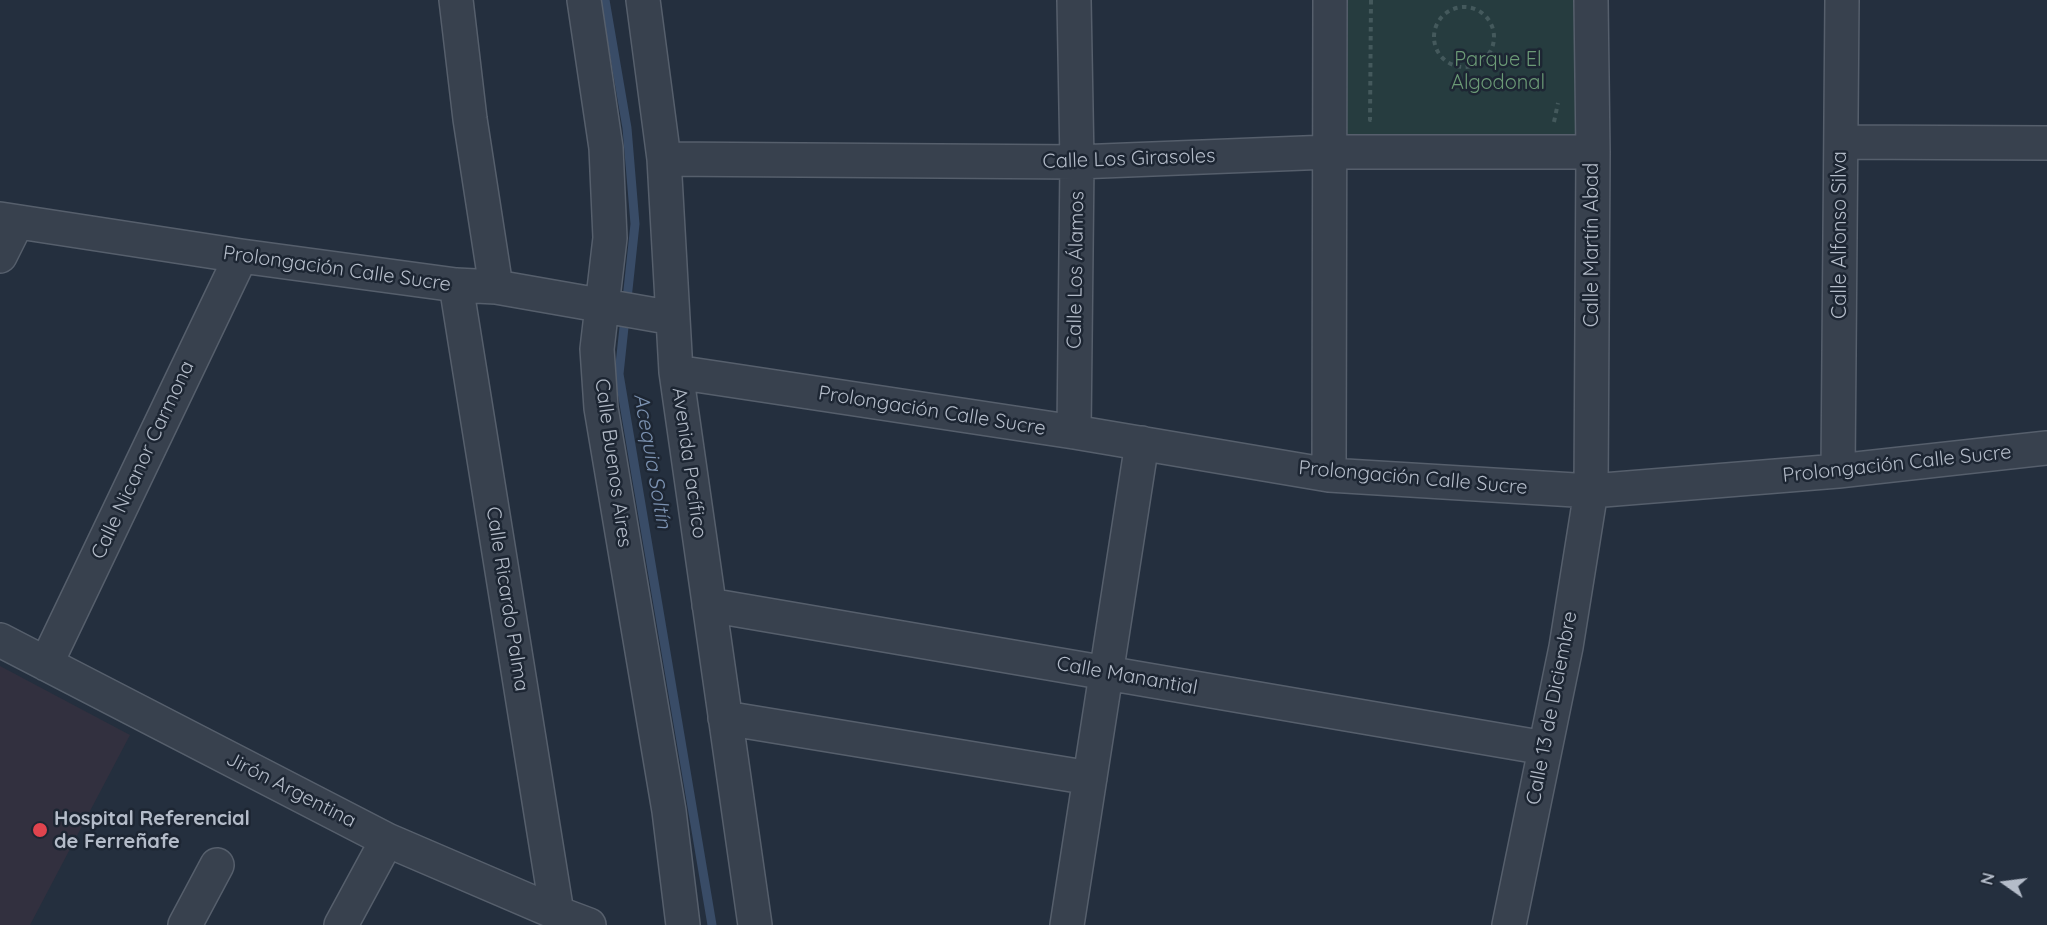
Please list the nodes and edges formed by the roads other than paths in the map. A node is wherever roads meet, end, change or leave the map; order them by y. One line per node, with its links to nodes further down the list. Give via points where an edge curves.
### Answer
1 (456, 0): 18 (street)
2 (584, 0): 19 (street, Calle Buenos Aires, via 606,148 610,237)
3 (643, 0): 12 (street, Avenida Pacífico)
4 (1074, 0): 13 (street, Calle Los Álamos)
5 (1330, 0): 10 (street)
6 (1591, 0): 11 (street, Calle Martín Abad)
7 (1842, 0): 8 (street, Calle Alfonso Silva)
8 (1840, 142): 9 (street); 25 (street, Calle Alfonso Silva)
9 (2047, 143)
10 (1329, 152): 11 (street, Calle Los Girasoles); 13 (street, Calle Los Girasoles); 26 (street)
11 (1593, 152): 27 (street, Calle Martín Abad)
12 (664, 159): 13 (street, Calle Los Girasoles); 20 (street, Avenida Pacífico)
13 (1077, 162): 22 (street, Calle Los Álamos)
14 (8, 221): 15 (street); 16 (street, Prolongación Calle Sucre)
15 (0, 256)
16 (241, 256): 17 (street, Prolongación Calle Sucre); 30 (street, Calle Nicanor Carmona)
17 (456, 285): 18 (street, Prolongación Calle Sucre); 37 (street, Calle Ricardo Palma)
18 (496, 287): 19 (street, Prolongación Calle Sucre)
19 (619, 309): 20 (street, Prolongación Calle Sucre); 41 (street, Calle Buenos Aires, via 597,349 602,408 669,811)
20 (674, 318): 21 (street, Avenida Pacífico)
21 (676, 372): 22 (street, Prolongación Calle Sucre); 28 (street, Avenida Pacífico)
22 (1074, 432): 23 (street, Prolongación Calle Sucre)
23 (1142, 443): 26 (street, Prolongación Calle Sucre); 31 (street)
24 (2047, 448): 25 (street, Prolongación Calle Sucre)
25 (1838, 471): 27 (street, Prolongación Calle Sucre)
26 (1329, 475): 27 (street, Prolongación Calle Sucre)
27 (1591, 491): 33 (street, Calle 13 de Diciembre)
28 (709, 605): 31 (street, Calle Manantial); 32 (street, Avenida Pacífico)
29 (0, 640): 30 (street, Jirón Argentina)
30 (46, 664): 35 (street, Jirón Argentina)
31 (1107, 673): 33 (street, Calle Manantial); 34 (street)
32 (725, 718): 34 (street); 42 (street, Avenida Pacífico)
33 (1545, 748): 44 (street, Calle 13 de Diciembre)
34 (1090, 778): 43 (street)
35 (387, 840): 37 (street, Jirón Argentina); 39 (street)
36 (217, 865): 38 (street)
37 (557, 913): 40 (street, Jirón Argentina)
38 (185, 925)
39 (341, 925)
40 (589, 925)
41 (682, 925)
42 (755, 925)
43 (1067, 925)
44 (1509, 925)

